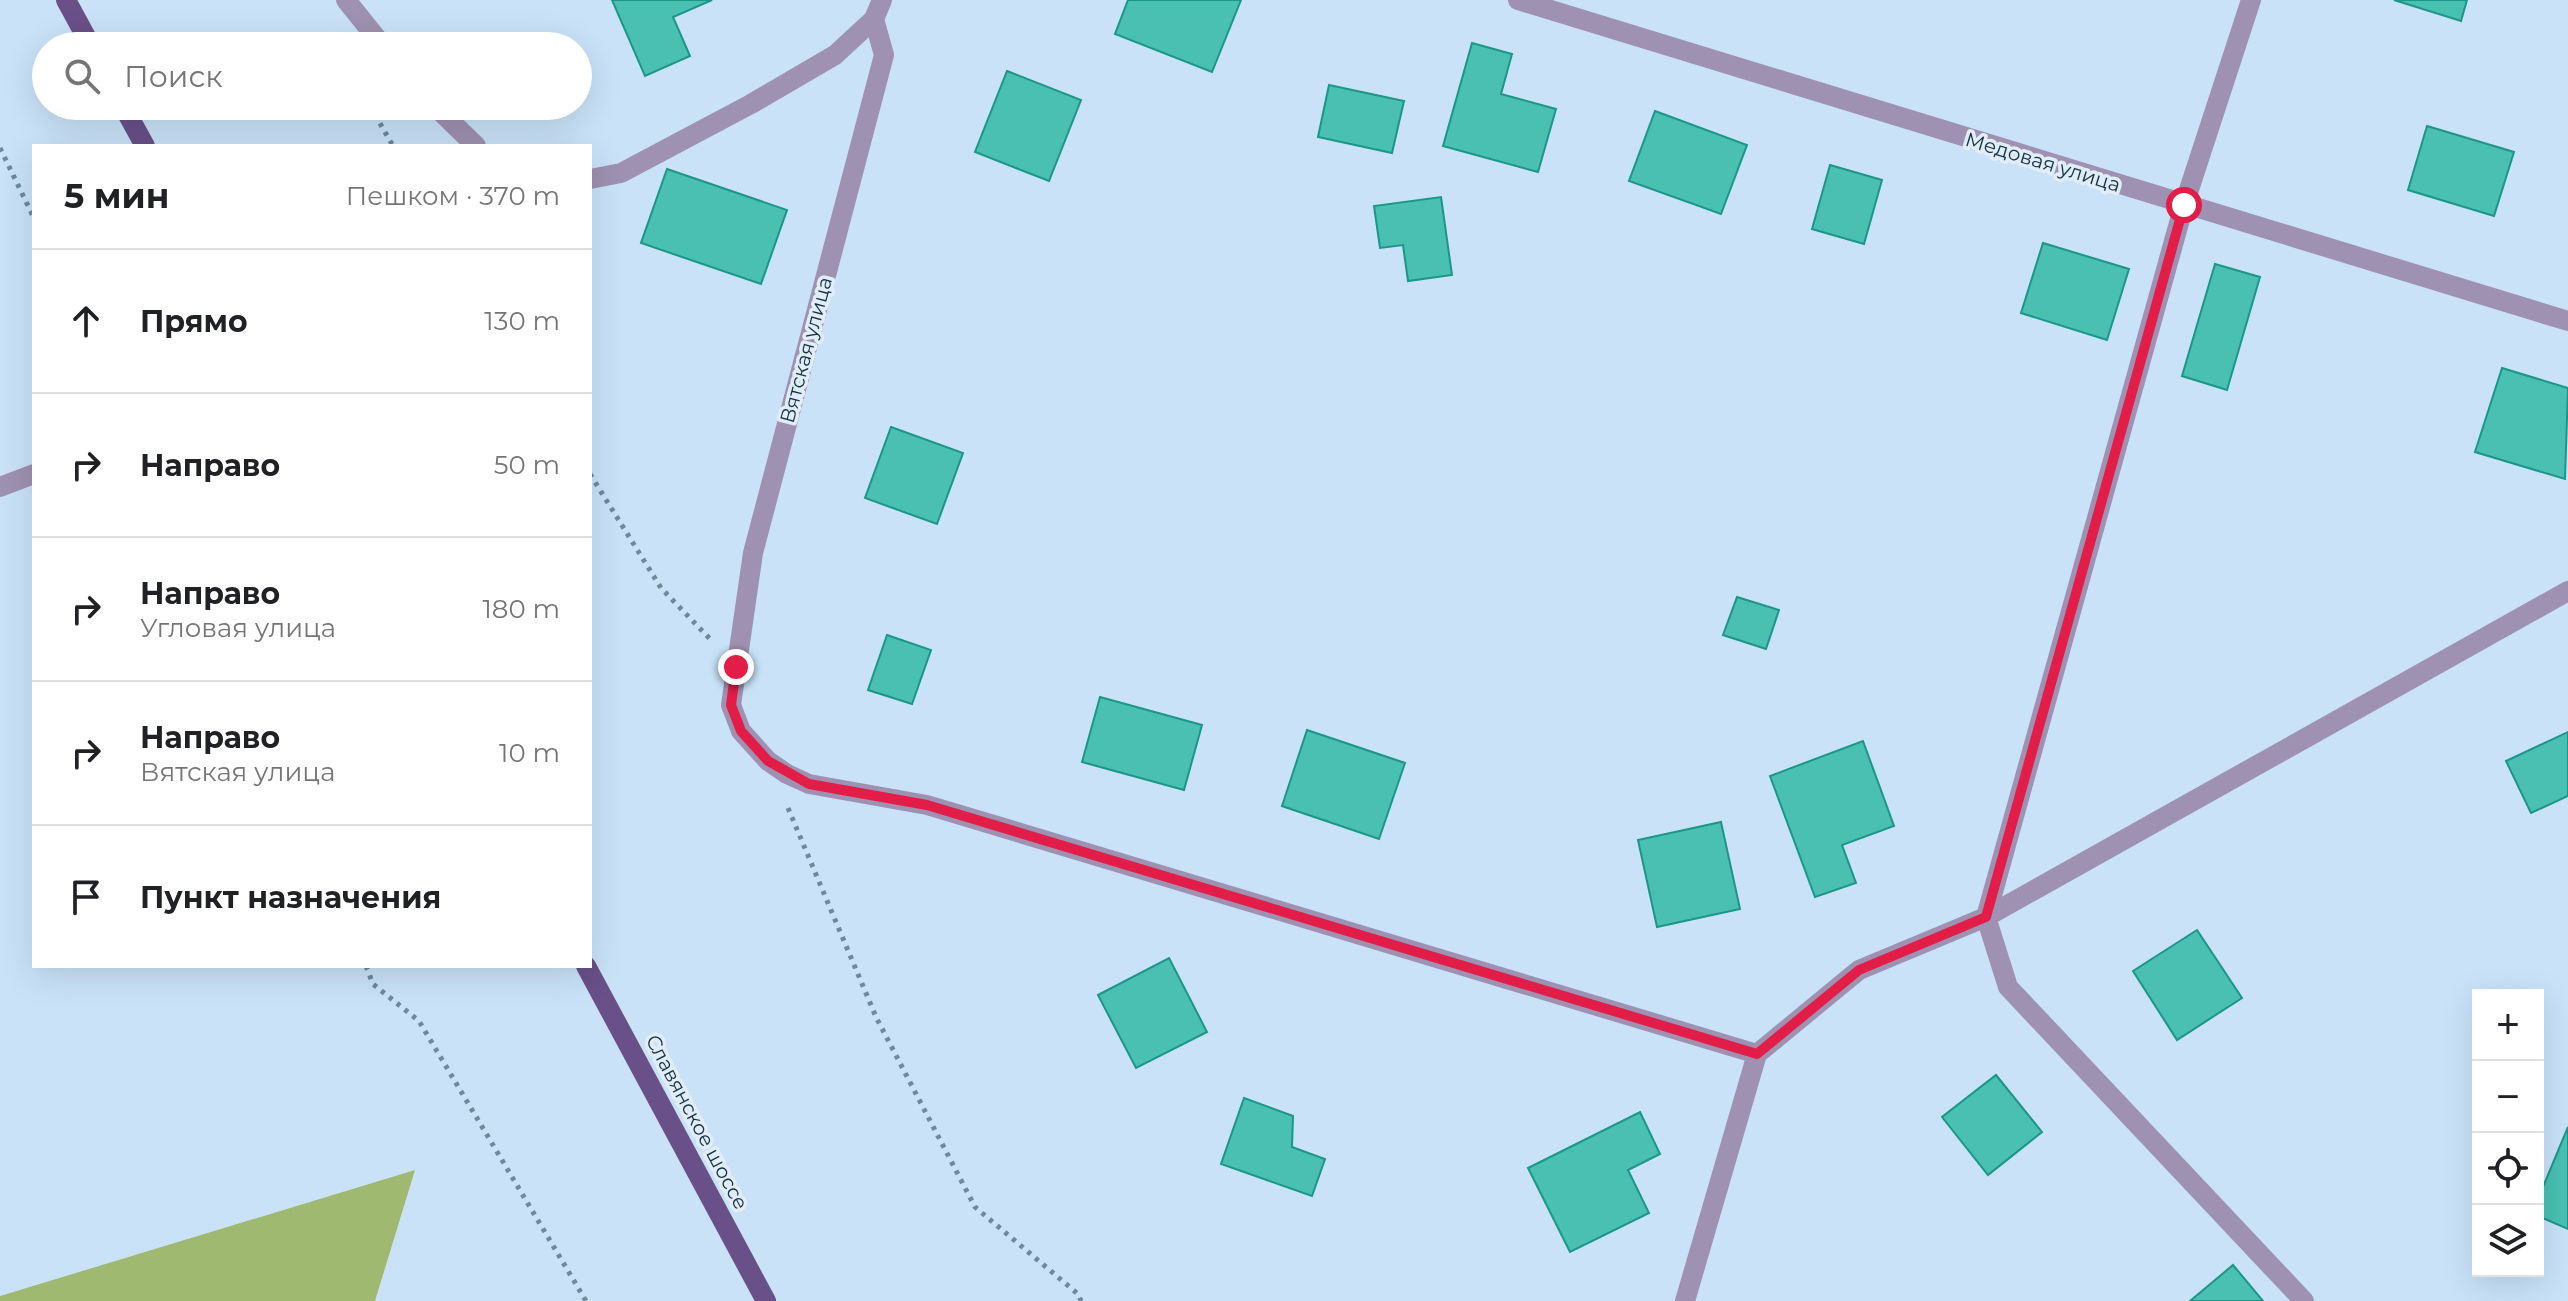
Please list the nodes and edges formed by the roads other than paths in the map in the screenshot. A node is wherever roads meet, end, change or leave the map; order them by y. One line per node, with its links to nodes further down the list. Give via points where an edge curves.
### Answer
1 (66, 0): 6 (main road)
2 (346, 0): 7 (street)
3 (1518, 0): 13 (street, Медовая улица)
4 (2251, 0): 13 (street)
5 (878, 10): 12 (street, via 835,55 621,173); 20 (street, Вятская улица, via 884,55 753,553 731,705 741,731 768,761 809,784 927,805)
6 (83, 32)
7 (372, 32)
8 (131, 120): 10 (main road)
9 (449, 120): 11 (street)
10 (144, 144)
11 (474, 144)
12 (592, 179)
13 (2184, 205): 14 (street, Медовая улица); 18 (street)
14 (2568, 321)
15 (32, 475): 16 (street)
16 (0, 487)
17 (2568, 591): 18 (street)
18 (1986, 917): 20 (street, via 1859,970); 23 (street, via 2008,987)
19 (587, 968): 21 (main road, Славянское шоссе)
20 (1757, 1054): 22 (street)
21 (766, 1301)
22 (1685, 1301)
23 (2304, 1301)

